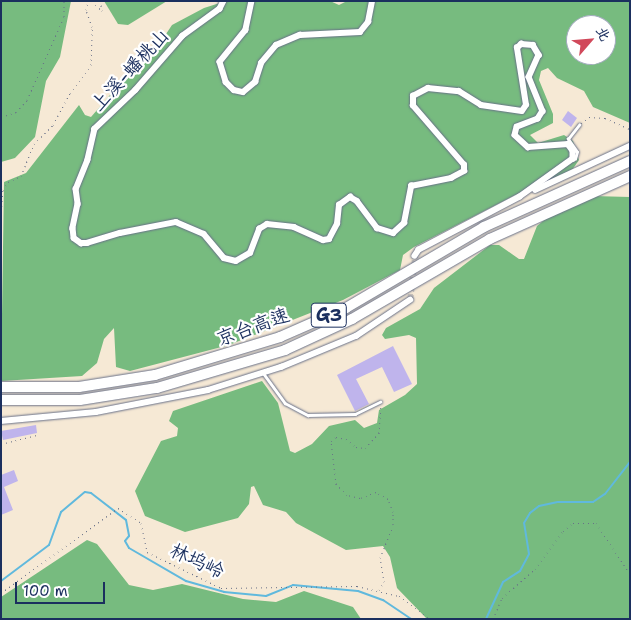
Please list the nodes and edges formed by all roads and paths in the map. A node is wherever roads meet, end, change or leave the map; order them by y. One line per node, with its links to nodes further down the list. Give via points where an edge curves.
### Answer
1 (64, 1): 8 (path, via 64,17 27,100 16,112)
2 (88, 1): 16 (path, via 86,10 92,27 92,65 70,93 53,125 34,144 21,176 8,182 2,190)
3 (92, 1): 4 (path, via 102,11)
4 (100, 1)
5 (224, 1): 13 (street, 上溪-蟠桃山, via 220,10 183,36 168,56 96,129 76,189 78,204 73,228 78,242 87,243 120,232 176,222 204,234 224,258 236,261 250,253 259,229 266,224 294,228 323,240 329,239 337,224 339,205 350,197 357,201 377,228 393,233 404,223 411,186 451,178 464,171 464,165 413,106 413,96 428,88 459,91 481,105 522,112 526,105 517,48 527,43 539,51 528,77 543,111 538,119 516,127 515,135 528,147 568,144 574,155)
6 (252, 1): 7 (street, via 242,38 220,62 226,82 234,90 243,92 255,82 261,63 276,45 300,35 360,32 368,22)
7 (372, 1)
8 (1, 117)
9 (579, 125): 10 (path, via 592,117 611,120); 13 (lane, via 568,139 578,152)
10 (630, 129)
11 (630, 146): 15 (street, via 585,164)
12 (630, 161): 20 (highway, 京台高速 / G3, via 484,228 346,308 280,337 155,375 79,387)
13 (570, 164): 15 (street)
14 (630, 176): 21 (highway, 京台高速 / G3, via 490,239 352,319 285,350 157,388 80,400)
15 (520, 197): 17 (street, via 419,250)
16 (1, 216)
17 (415, 256)
18 (410, 300): 19 (street, via 356,336)
19 (263, 373): 22 (lane, via 285,402 308,414 355,414); 23 (street, via 208,390 152,402 96,412)
20 (1, 386)
21 (1, 400)
22 (380, 402): 27 (path, via 382,422 374,441 365,448 356,447 346,439 336,437 331,441 336,484 347,495 360,498 376,492 388,499 393,512 393,525 380,558 384,582)
23 (1, 421)
24 (36, 435): 25 (path)
25 (1, 444)
26 (630, 574): 30 (path, via 596,523 573,523 563,530 535,569 502,598)
27 (379, 590): 28 (path, 林坞岭, via 358,586 221,588 147,552 141,523 118,508); 29 (path, 林坞岭, via 399,596)
28 (1, 593)
29 (430, 619)
30 (492, 619)

